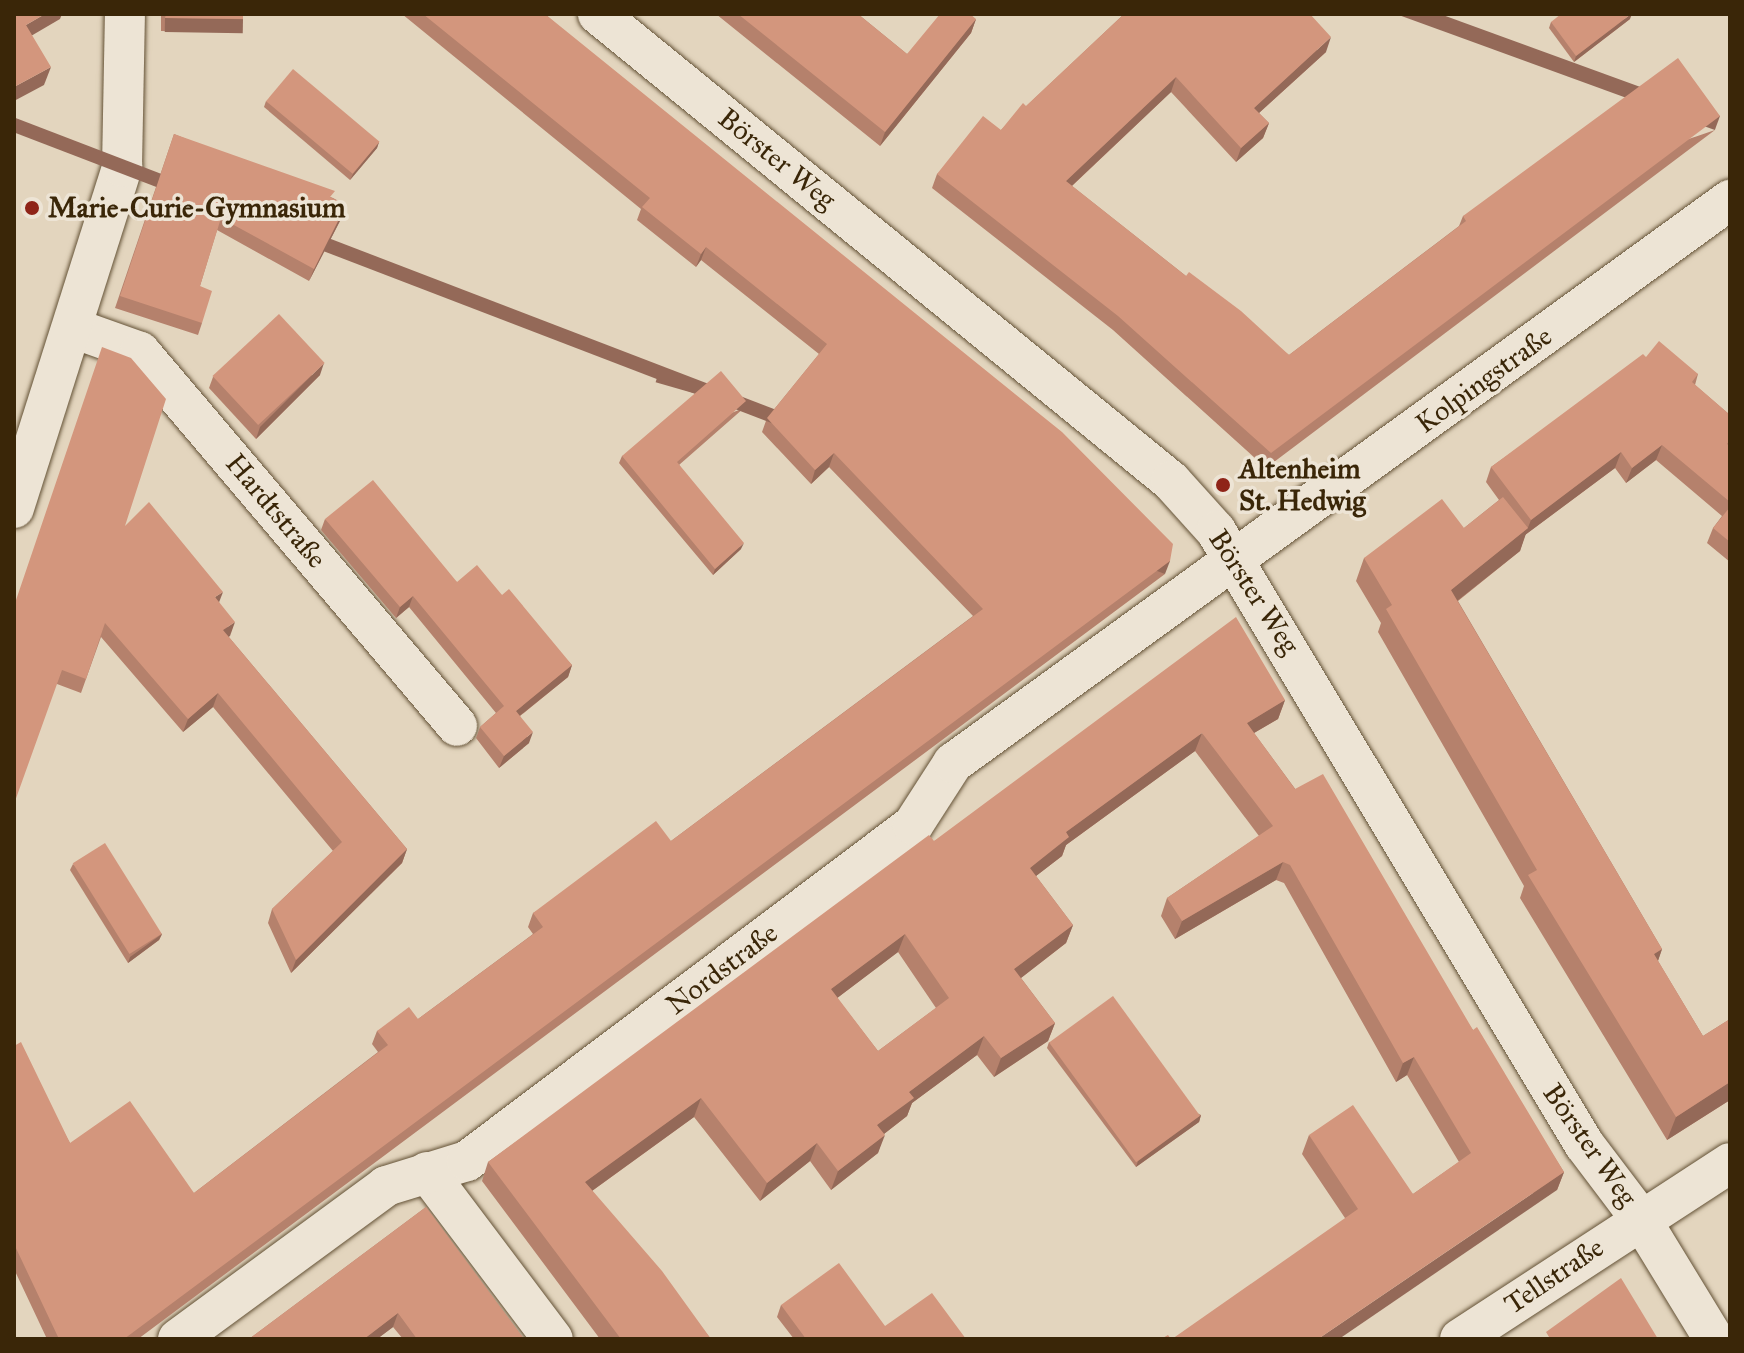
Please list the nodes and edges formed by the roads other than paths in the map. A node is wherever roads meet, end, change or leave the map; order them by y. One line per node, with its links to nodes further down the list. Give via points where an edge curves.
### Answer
1 (125, 14): 4 (street, via 122,167)
2 (598, 14): 6 (street, Börster Weg, via 1171,481)
3 (1730, 200): 6 (street, Kolpingstraße)
4 (73, 328): 5 (street); 7 (street, Hardtstraße, via 140,352)
5 (14, 508)
6 (1238, 561): 9 (street, Nordstraße, via 1160,610 953,763 913,825 467,1161); 10 (street, Börster Weg, via 1576,1131)
7 (457, 726)
8 (1730, 1163): 10 (street, Tellstraße)
9 (427, 1172): 11 (street, Nordstraße, via 386,1186); 12 (street)
10 (1640, 1218): 13 (street, Tellstraße); 14 (street, Börster Weg)
11 (178, 1339)
12 (553, 1339)
13 (1460, 1339)
14 (1714, 1339)

